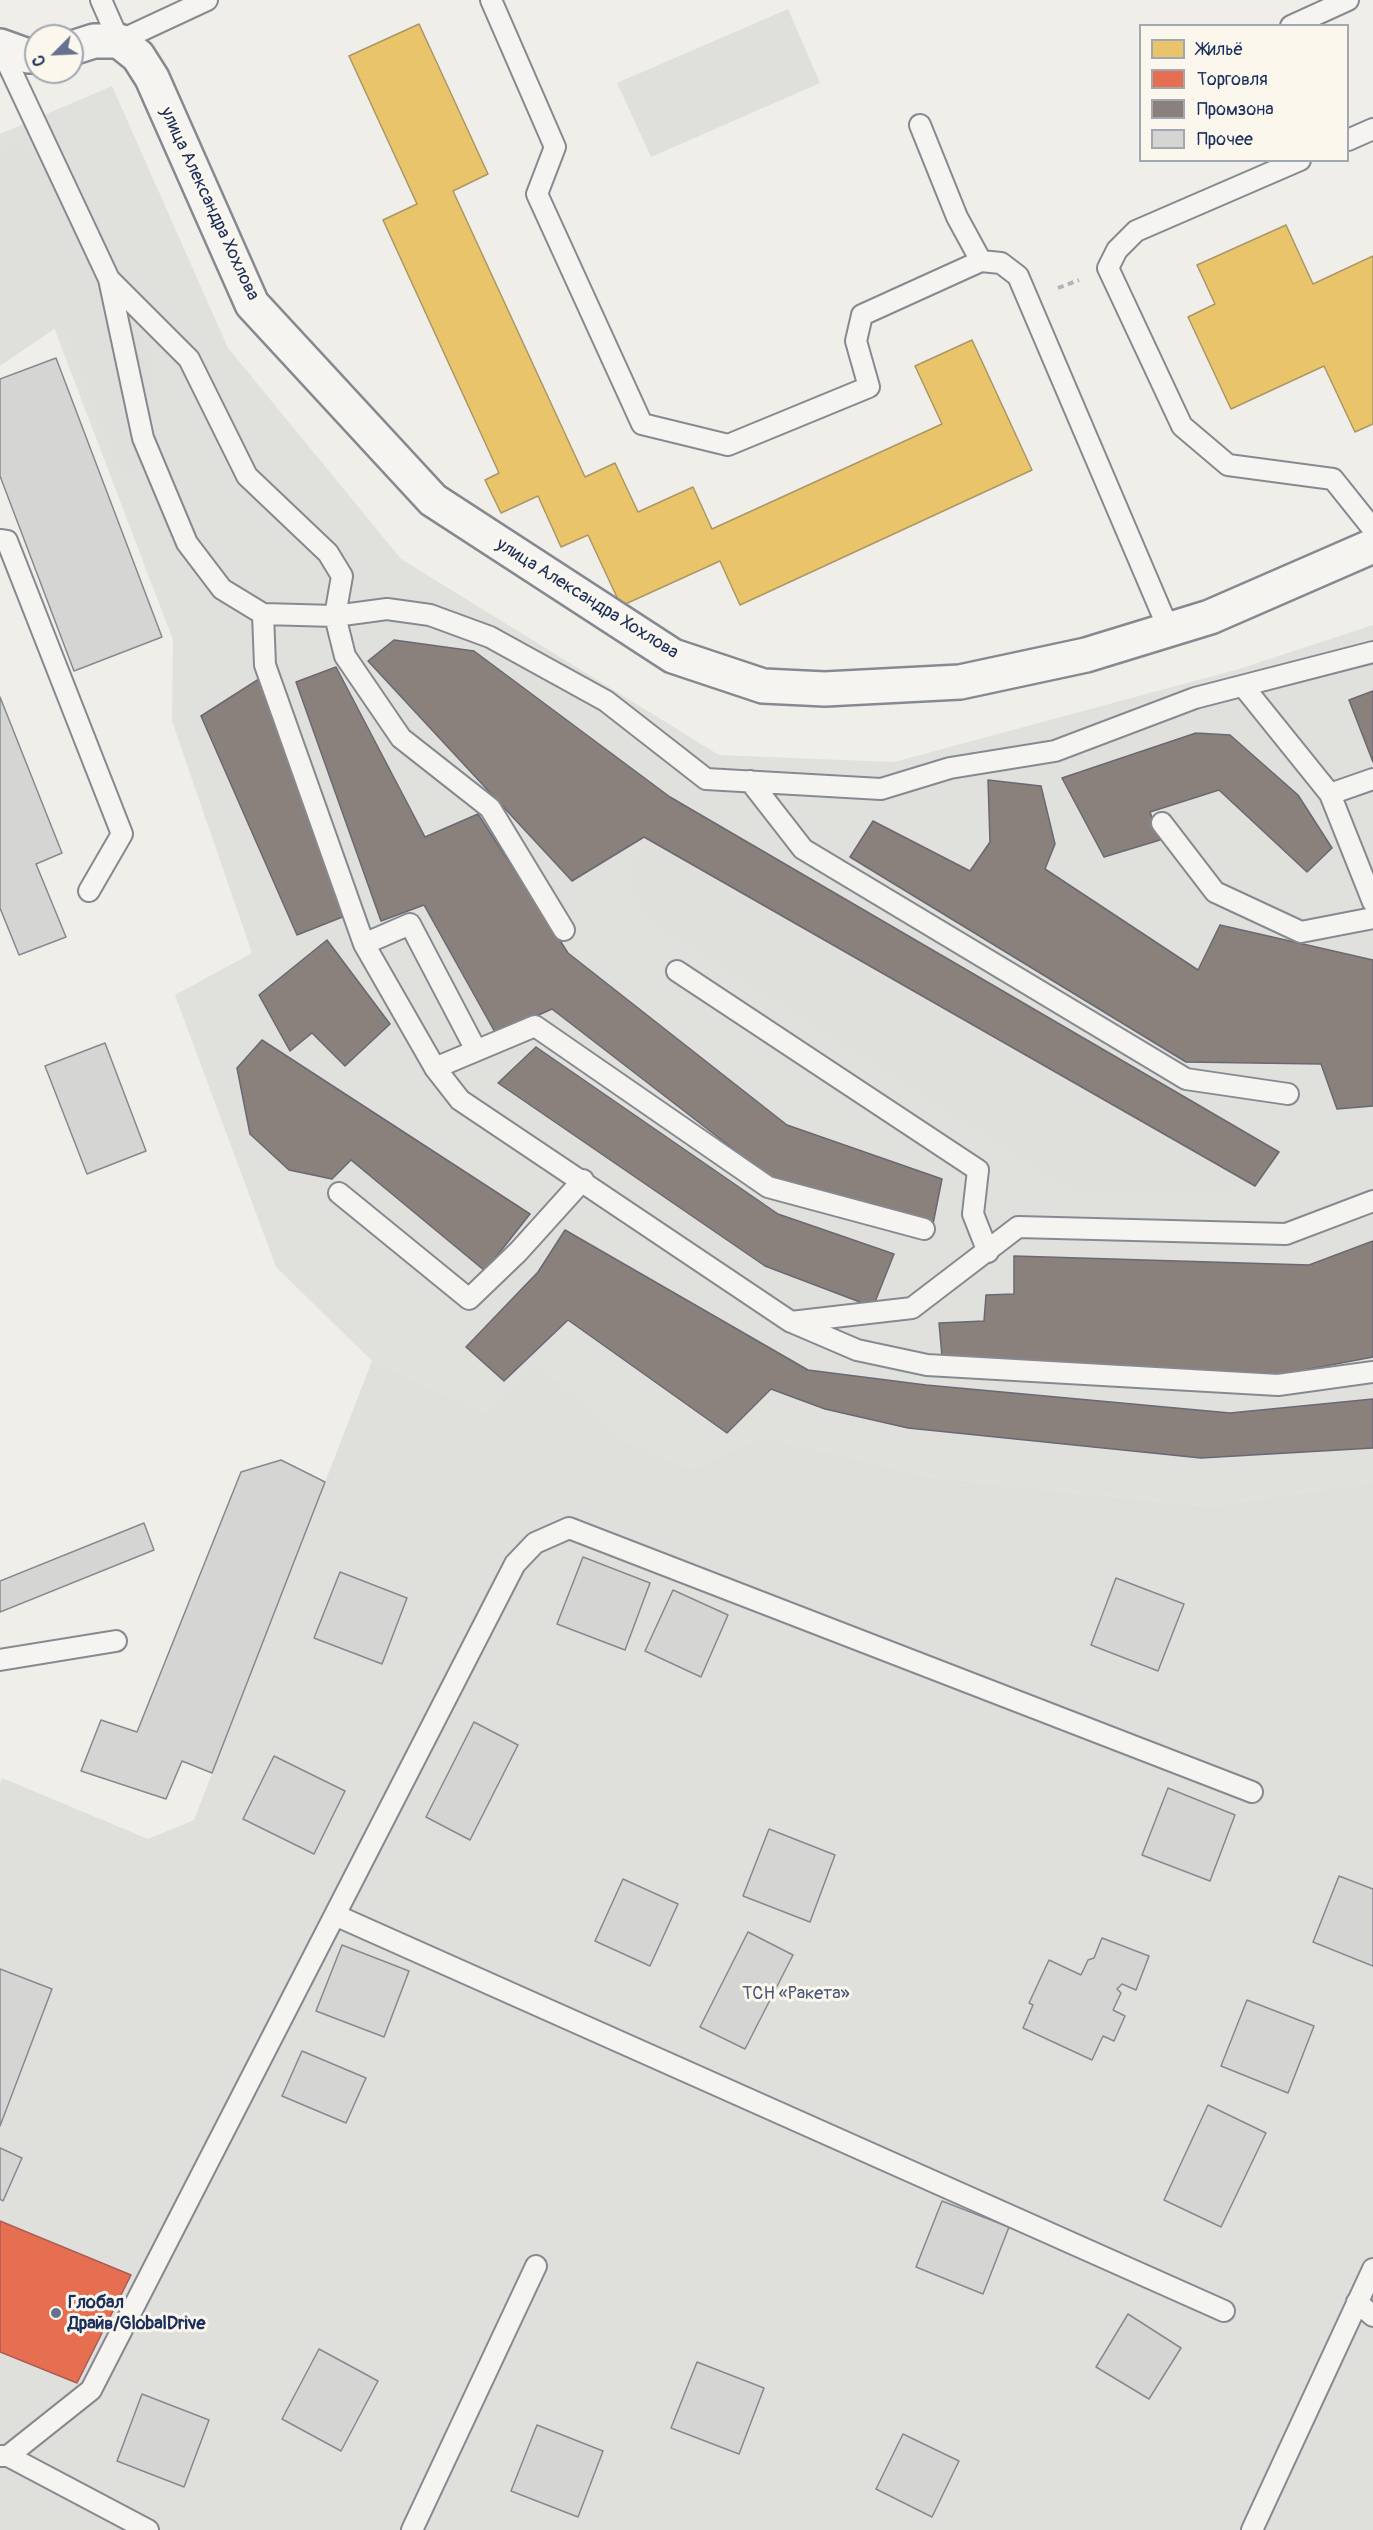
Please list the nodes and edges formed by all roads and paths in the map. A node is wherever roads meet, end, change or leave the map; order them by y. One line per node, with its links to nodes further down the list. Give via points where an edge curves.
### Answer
1 (101, 0): 6 (lane)
2 (207, 0): 6 (lane)
3 (491, 0): 14 (lane, via 555,147 537,194 642,424 728,445 869,387 856,341 862,315)
4 (1348, 0): 5 (lane)
5 (1295, 24)
6 (118, 41): 7 (street); 23 (street, улица Александра Хохлова, via 138,56 152,78 252,304 433,500 673,656 763,686 836,688 960,682 1086,655)
7 (84, 44)
8 (0, 46): 9 (street); 16 (lane)
9 (24, 55)
10 (920, 125): 14 (lane, via 957,217)
11 (1373, 129): 12 (lane)
12 (1349, 139)
13 (1295, 162): 15 (lane, via 1136,231 1117,250)
14 (981, 261): 17 (lane, via 1000,263 1017,276)
15 (1108, 268): 17 (path); 18 (lane, via 1182,426 1228,465 1333,480)
16 (109, 279): 21 (lane, via 143,438 187,543 222,589); 22 (lane, via 189,359 247,476 328,553 342,576)
17 (1028, 300): 23 (lane)
18 (1373, 529)
19 (0, 540): 30 (lane, via 7,541 122,834)
20 (1373, 546): 23 (street, улица Александра Хохлова, via 1210,617)
21 (263, 614): 22 (lane); 34 (lane, via 266,665)
22 (335, 616): 27 (lane, via 387,609 430,615 490,637 606,701 706,779); 33 (lane, via 345,656 401,738 490,808)
23 (1169, 630)
24 (1373, 652): 25 (lane)
25 (1243, 686): 27 (lane, via 1195,698 1055,752 950,768 881,789); 28 (lane)
26 (1373, 778): 28 (lane)
27 (750, 782): 38 (lane, via 804,849 1186,1079)
28 (1330, 794): 31 (lane)
29 (1162, 824): 32 (lane, via 1215,892 1301,932)
30 (90, 891)
31 (1373, 902)
32 (1373, 918)
33 (564, 930)
34 (364, 944): 36 (lane, via 410,924); 37 (lane)
35 (677, 971): 43 (lane, via 978,1170 973,1214)
36 (476, 1050): 37 (lane); 42 (lane, via 535,1026 768,1187)
37 (435, 1068): 39 (lane, via 460,1100)
38 (1288, 1094)
39 (583, 1180): 40 (lane, via 469,1299); 44 (lane)
40 (339, 1193)
41 (1373, 1201): 43 (lane, via 1286,1234 1018,1227)
42 (924, 1229)
43 (988, 1252): 44 (lane, via 912,1308)
44 (791, 1322): 45 (lane, via 857,1350 927,1365 1278,1385)
45 (1373, 1372)
46 (116, 1641): 47 (lane)
47 (0, 1660)
48 (1252, 1792): 49 (lane, via 569,1528 535,1543 515,1564)
49 (334, 1915): 53 (lane); 55 (lane, via 91,2390)
50 (536, 2266): 57 (lane)
51 (1373, 2269): 52 (lane)
52 (1358, 2302): 54 (lane); 58 (lane)
53 (1224, 2310)
54 (1373, 2316)
55 (4, 2456): 56 (lane)
56 (148, 2530)
57 (411, 2530)
58 (1252, 2530)

